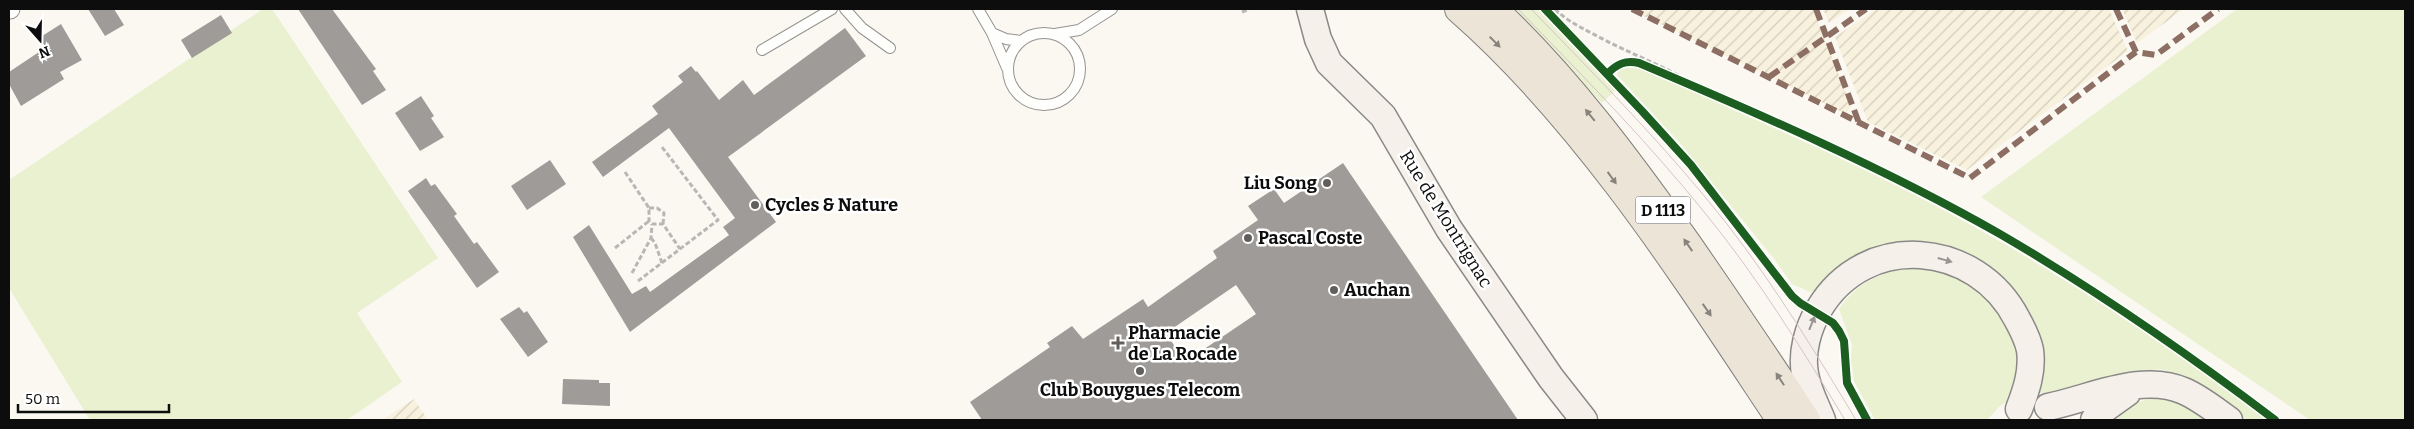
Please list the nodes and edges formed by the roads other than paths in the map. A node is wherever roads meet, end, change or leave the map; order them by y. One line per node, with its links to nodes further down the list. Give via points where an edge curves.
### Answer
1 (832, 9): 13 (lane)
2 (845, 9): 12 (lane, via 862,28)
3 (978, 9): 9 (lane)
4 (1112, 9): 8 (lane)
5 (1459, 9): 20 (main road, D 1113, one-way to 20, via 1521,69 1593,152)
6 (1493, 9): 21 (main road, D 1113, one-way to 6, via 1753,338 1620,152 1566,86)
7 (1314, 12): 19 (main road, Rue de Montrignac, via 1318,39 1329,63 1383,116 1449,229 1551,378)
8 (1079, 30): 10 (lane); 14 (lane)
9 (992, 33): 11 (lane); 15 (lane)
10 (1053, 34): 11 (lane, via 1042,33); 14 (lane, via 1072,45)
11 (1021, 41): 15 (lane, via 1009,59)
12 (890, 48)
13 (762, 50)
14 (1078, 55): 15 (lane, via 1080,72 1075,89 1048,106 1020,97 1009,80)
15 (1008, 69)
16 (2143, 385): 17 (main road, via 2117,388 2080,401); 23 (main road, via 2118,397); 24 (main road, via 2165,385 2182,390)
17 (2058, 414): 18 (main road, via 2033,406)
18 (2011, 415): 22 (main road, one-way to 18, via 1810,394 1804,365 1805,345 1814,320 1832,291 1851,274 1873,262 1897,255 1925,254 1976,272 2011,306 2030,350 2030,372)
19 (1584, 420)
20 (1781, 420)
21 (1806, 420)
22 (1822, 420)
23 (2094, 420)
24 (2229, 420)

